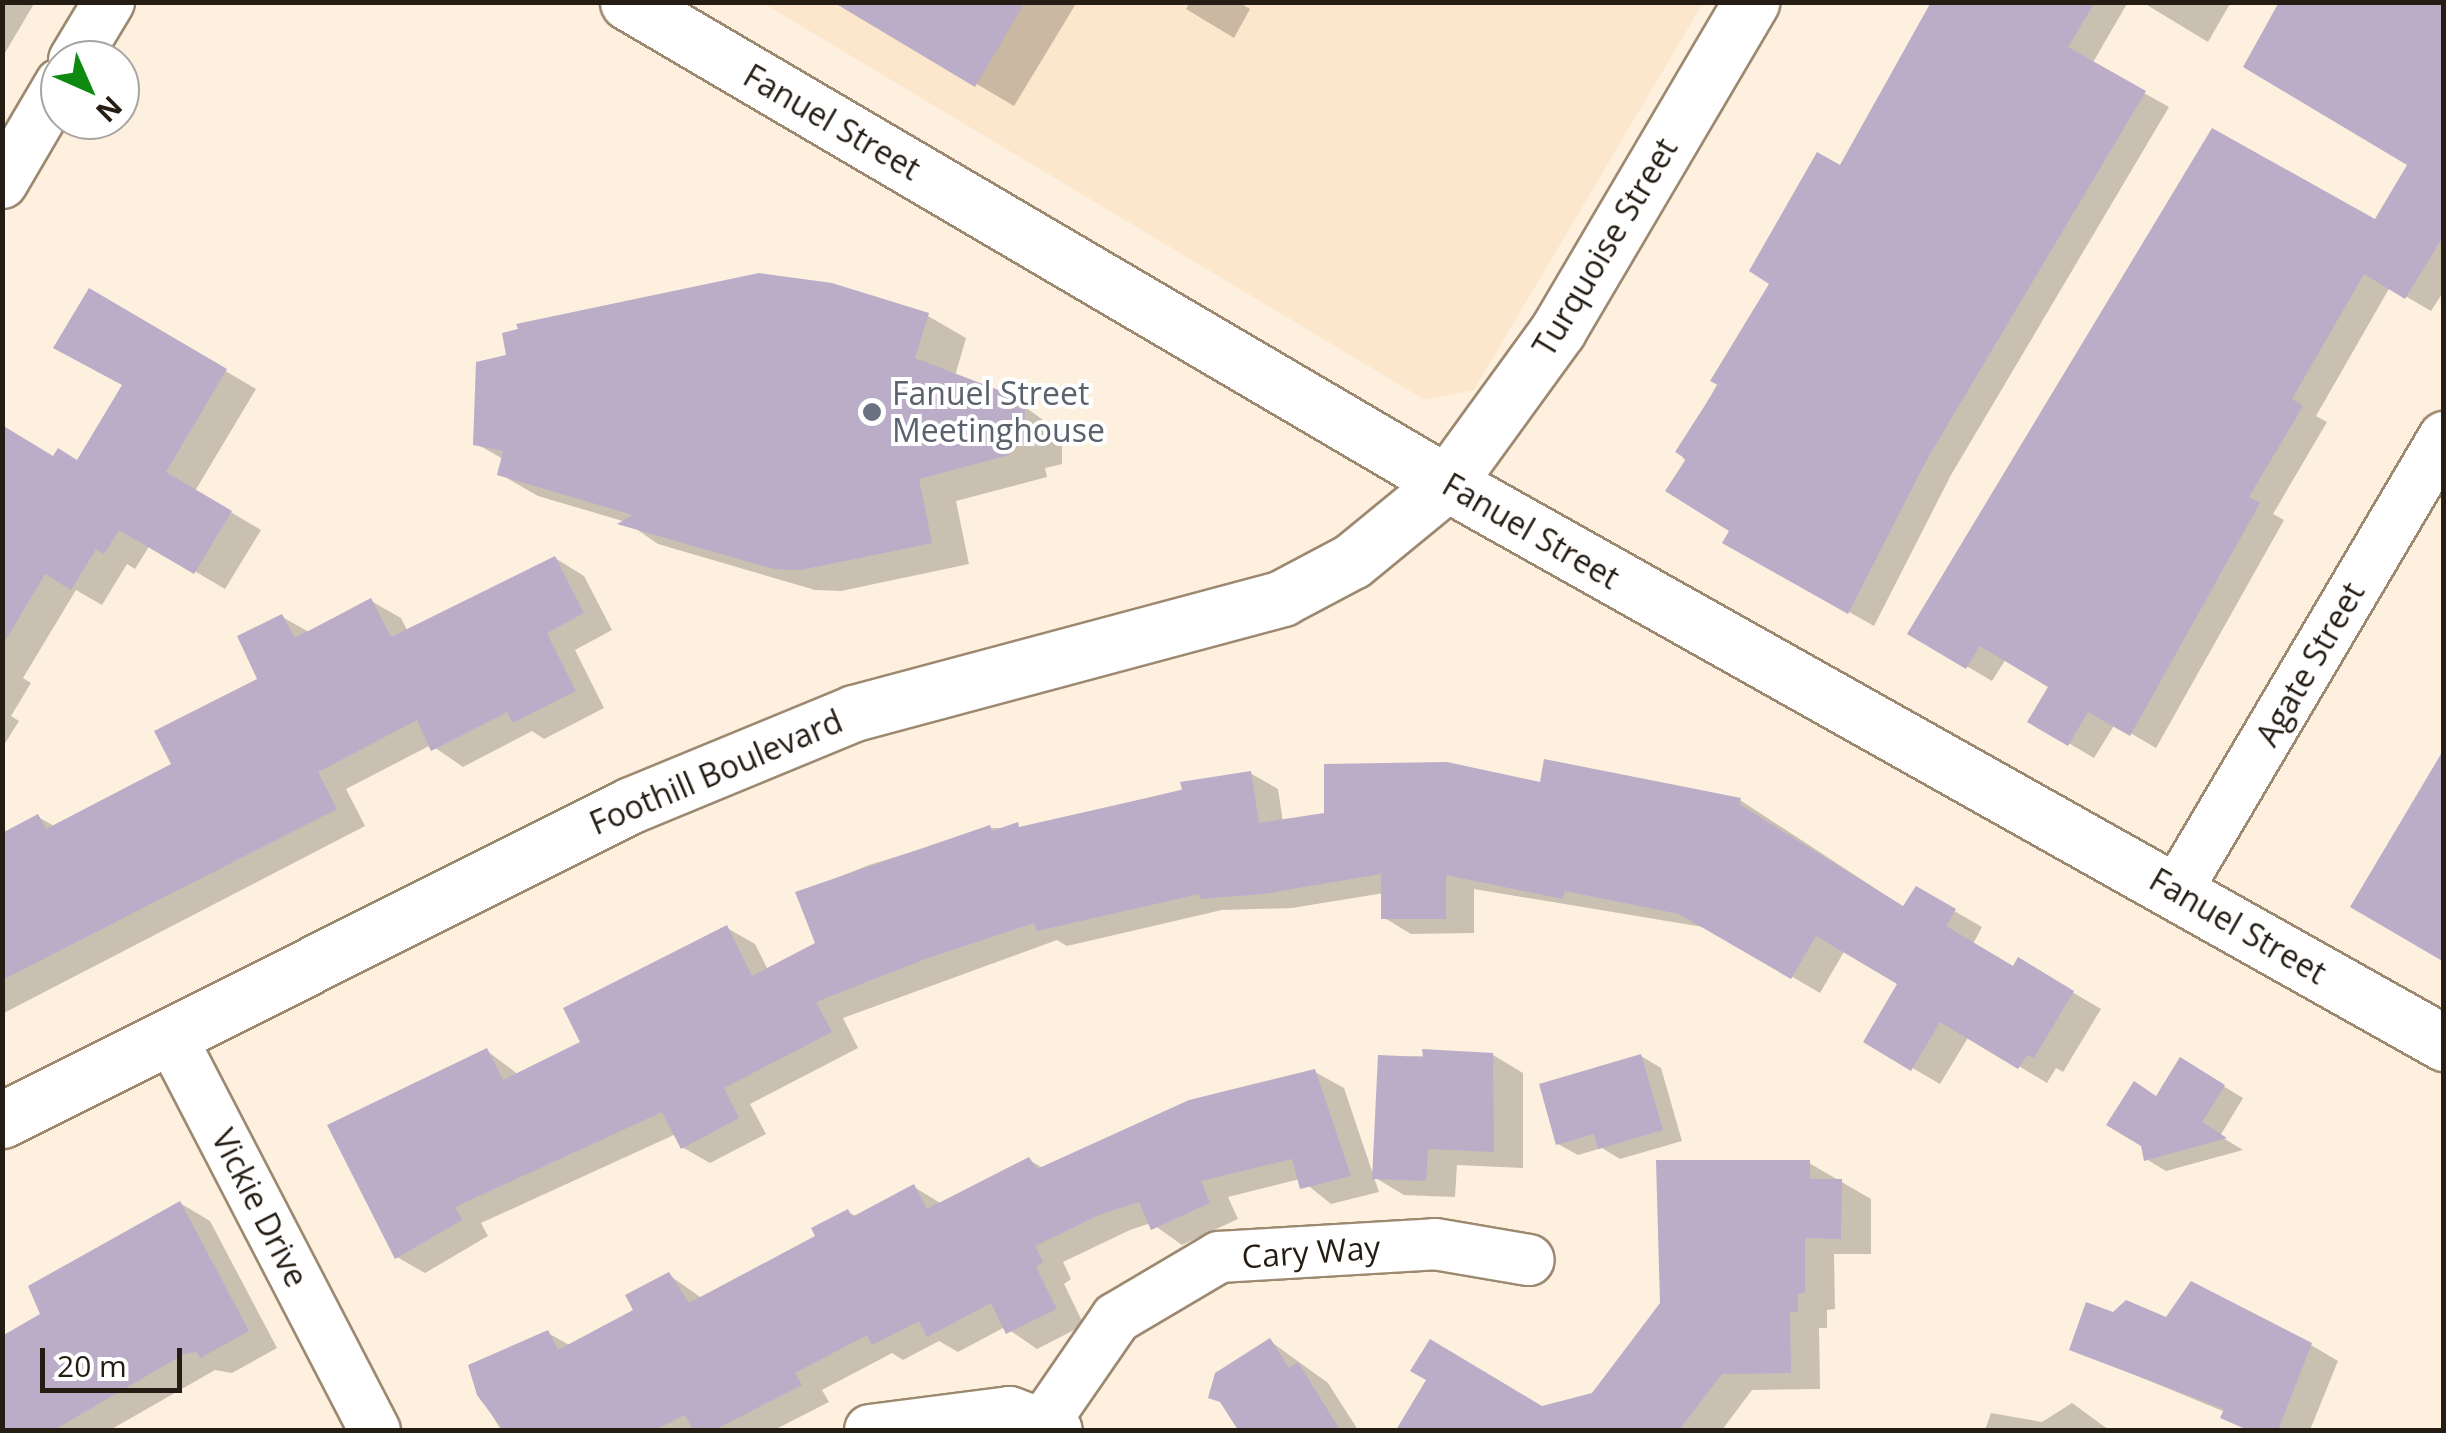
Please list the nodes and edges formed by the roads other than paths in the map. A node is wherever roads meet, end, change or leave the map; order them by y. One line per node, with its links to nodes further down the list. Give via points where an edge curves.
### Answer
1 (109, 2): 4 (street)
2 (628, 2): 8 (main road, Fanuel Street)
3 (1751, 2): 8 (main road, Turquoise Street, via 1558,330)
4 (86, 40)
5 (40, 118): 6 (street)
6 (2, 183)
7 (2444, 437): 9 (street, Agate Street)
8 (1447, 484): 9 (main road, Fanuel Street); 10 (main road, Foothill Boulevard, via 1352,561 1282,598 854,713 631,805)
9 (2177, 890): 11 (main road, Fanuel Street)
10 (172, 1039): 12 (main road, Foothill Boulevard); 15 (street, Vickie Drive)
11 (2444, 1043)
12 (2, 1120)
13 (1529, 1260): 14 (street, Cary Way, via 1435,1244 1219,1257 1116,1318)
14 (1050, 1427): 16 (street, via 1010,1412)
15 (375, 1430)
16 (870, 1430)

